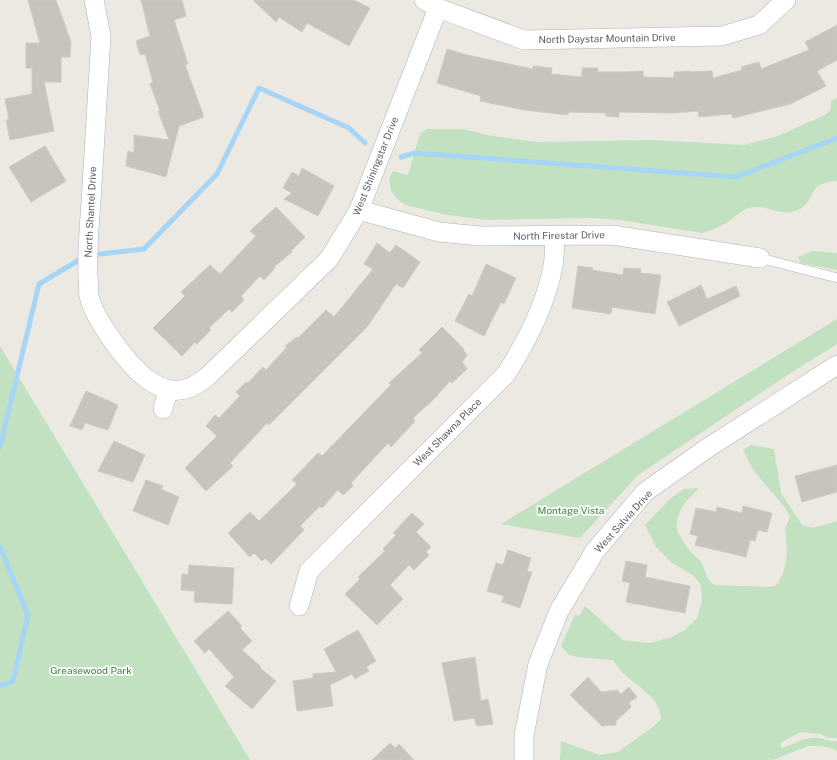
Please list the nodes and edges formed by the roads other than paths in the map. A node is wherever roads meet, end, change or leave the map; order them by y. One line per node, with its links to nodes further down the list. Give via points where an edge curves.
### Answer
1 (94, 0): 9 (street, North Shantel Drive, via 101,36 87,255 89,296 110,339 143,376 157,386)
2 (786, 0): 3 (street, North Daystar Mountain Drive, via 759,25 722,36 524,40)
3 (431, 4): 4 (street, West Shiningstar Drive)
4 (359, 210): 5 (street, North Firestar Drive, via 439,232 480,236); 9 (street, West Shiningstar Drive, via 329,259 207,378 185,390)
5 (555, 235): 6 (street, North Firestar Drive, via 612,234); 11 (street, West Shawna Place, via 553,265 545,299 524,344 506,374 309,572)
6 (760, 258): 7 (lane)
7 (837, 278)
8 (837, 365): 12 (street, West Salvia Drive, via 706,449 646,492 595,551 559,611 538,664 524,735)
9 (169, 390): 10 (street)
10 (163, 409)
11 (299, 606)
12 (524, 760)

